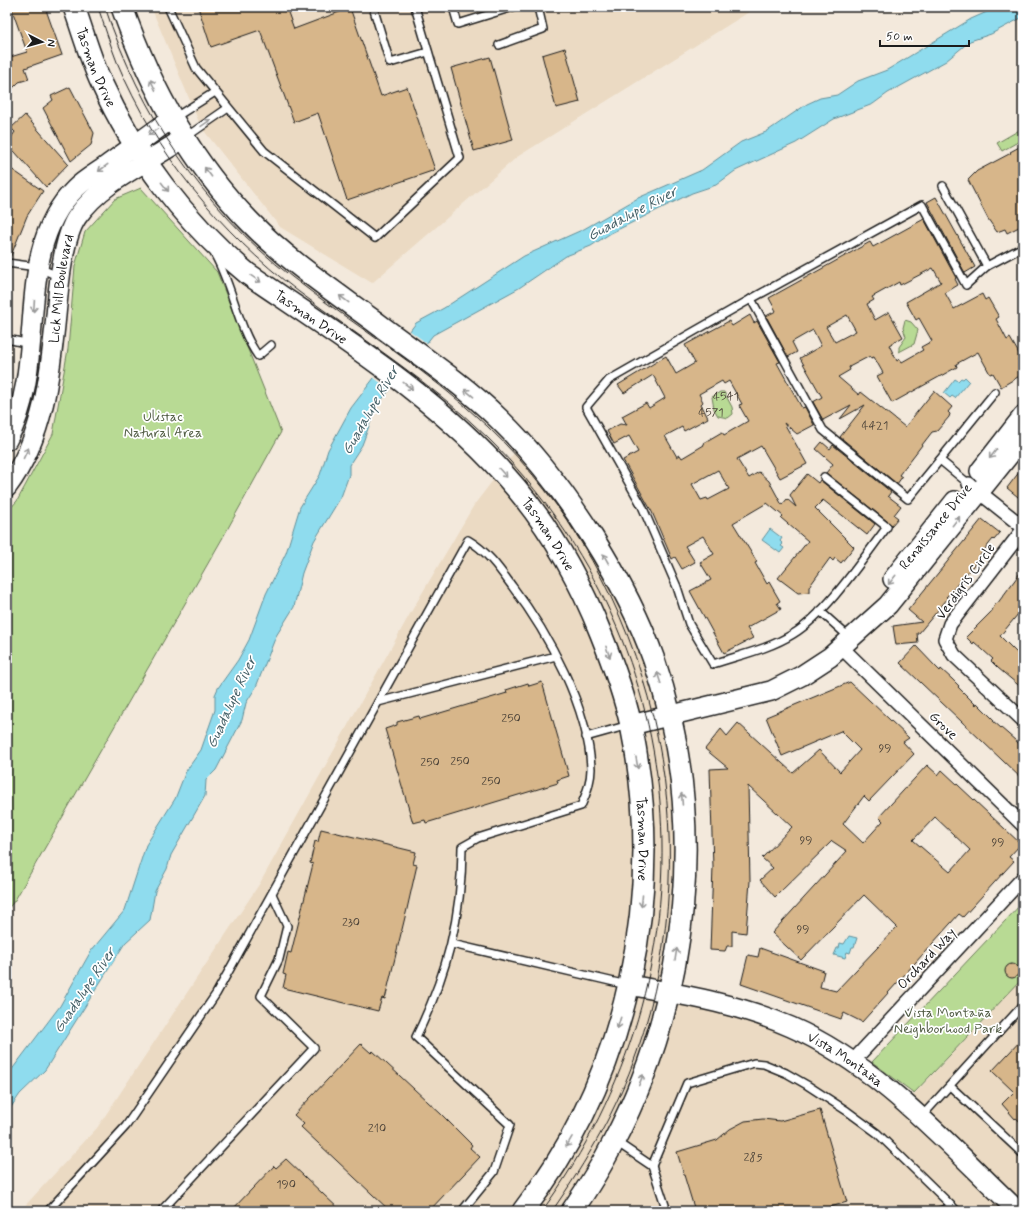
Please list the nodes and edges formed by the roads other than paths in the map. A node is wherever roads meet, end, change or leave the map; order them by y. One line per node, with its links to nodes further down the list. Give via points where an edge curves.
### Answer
1 (74, 7): 16 (main road, Tasman Drive, via 100,80)
2 (122, 7): 14 (main road, one-way to 2, via 142,62)
3 (168, 7): 12 (lane, via 196,68)
4 (373, 7): 11 (lane, via 390,63)
5 (415, 7): 11 (lane)
6 (453, 7): 9 (lane, via 458,24)
7 (513, 7): 9 (lane)
8 (538, 7): 10 (lane, via 543,28)
9 (498, 9)
10 (499, 45)
11 (428, 52): 13 (lane, via 460,158 375,238 264,151)
12 (215, 92): 13 (lane); 14 (lane)
13 (228, 108): 15 (lane, one-way to 13)
14 (171, 119): 15 (main road); 16 (main road, Lick Mill Boulevard, one-way to 16)
15 (184, 138): 16 (main road, Lick Mill Boulevard); 41 (main road, one-way to 15, via 652,656 621,586 580,517 557,486 499,419 455,381 296,262 250,222 209,174)
16 (140, 153): 18 (main road, Tasman Drive, one-way to 18); 22 (main road, Lick Mill Boulevard, one-way to 22, via 75,189 52,219); 23 (main road, Lick Mill Boulevard, via 76,218 66,246)
17 (943, 186): 21 (lane)
18 (201, 230): 27 (lane, via 227,280 251,346 258,356); 43 (main road, Tasman Drive, one-way to 43, via 248,274 425,399 496,465 532,507 569,564 606,646)
19 (1023, 247): 21 (lane)
20 (7, 263): 22 (lane)
21 (987, 266): 24 (lane, via 966,285 922,205)
22 (37, 267): 23 (lane); 26 (main road, Lick Mill Boulevard, one-way to 26)
23 (60, 277): 34 (main road, Lick Mill Boulevard, one-way to 23, via 15,477 37,429 50,376)
24 (751, 299): 32 (lane, via 823,430 908,499); 37 (lane, via 609,380 586,407 642,506 677,586 689,624 713,664 770,646 793,634)
25 (7, 339): 26 (lane)
26 (31, 344): 31 (main road, Lick Mill Boulevard, via 27,383 14,427)
27 (271, 345)
28 (995, 392): 32 (lane)
29 (1023, 416): 35 (main road, Renaissance Drive, one-way to 35)
30 (1023, 438): 35 (main road, Renaissance Drive)
31 (7, 440)
32 (940, 460): 35 (lane)
33 (824, 477): 37 (lane, via 887,527)
34 (7, 487)
35 (974, 488): 36 (street); 38 (main road, Renaissance Drive, via 880,596)
36 (1023, 529): 42 (street, Verdigris Circle, via 950,624 945,639 954,655)
37 (820, 612): 38 (lane)
38 (847, 643): 41 (main road, Renaissance Drive, via 801,676 771,691); 45 (street, Grove)
39 (556, 656): 40 (lane); 40 (lane, via 537,622 496,564 480,547 468,540); 44 (lane, via 577,705)
40 (378, 702): 47 (lane)
41 (670, 715): 43 (main road, Renaissance Drive); 50 (main road, one-way to 41, via 681,924 685,838 681,781)
42 (1023, 720)
43 (631, 725): 44 (lane); 49 (main road, Tasman Drive, one-way to 49, via 641,784 645,862 640,924)
44 (586, 737): 48 (lane, via 591,769 588,791 581,806 478,838 462,847 460,892)
45 (1023, 825)
46 (1023, 878): 52 (street, Orchard Way)
47 (272, 894): 59 (lane, via 216,994 126,1126); 60 (lane, via 287,926 279,959 261,996 314,1048)
48 (452, 944): 49 (lane); 61 (lane, via 442,980 416,1037 510,1125 494,1172)
49 (629, 985): 50 (main road, Vista Montaña); 62 (main road, Tasman Drive, one-way to 62, via 608,1060 594,1095 560,1158)
50 (669, 993): 52 (main road, Vista Montaña, via 717,1002 767,1017 814,1038); 55 (main road, one-way to 50, via 641,1080)
51 (1023, 1005): 53 (lane)
52 (853, 1061): 54 (main road, Vista Montaña)
53 (950, 1086): 54 (lane); 56 (lane)
54 (920, 1118): 66 (main road, Vista Montaña)
55 (614, 1141): 57 (lane); 63 (main road)
56 (1023, 1154)
57 (652, 1166): 58 (lane, via 687,1083 754,1063 764,1064 807,1085 876,1133); 64 (lane)
58 (955, 1209): 65 (lane)
59 (51, 1210)
60 (161, 1211)
61 (462, 1211)
62 (523, 1211)
63 (572, 1211)
64 (667, 1211)
65 (939, 1211)
66 (1018, 1211)

